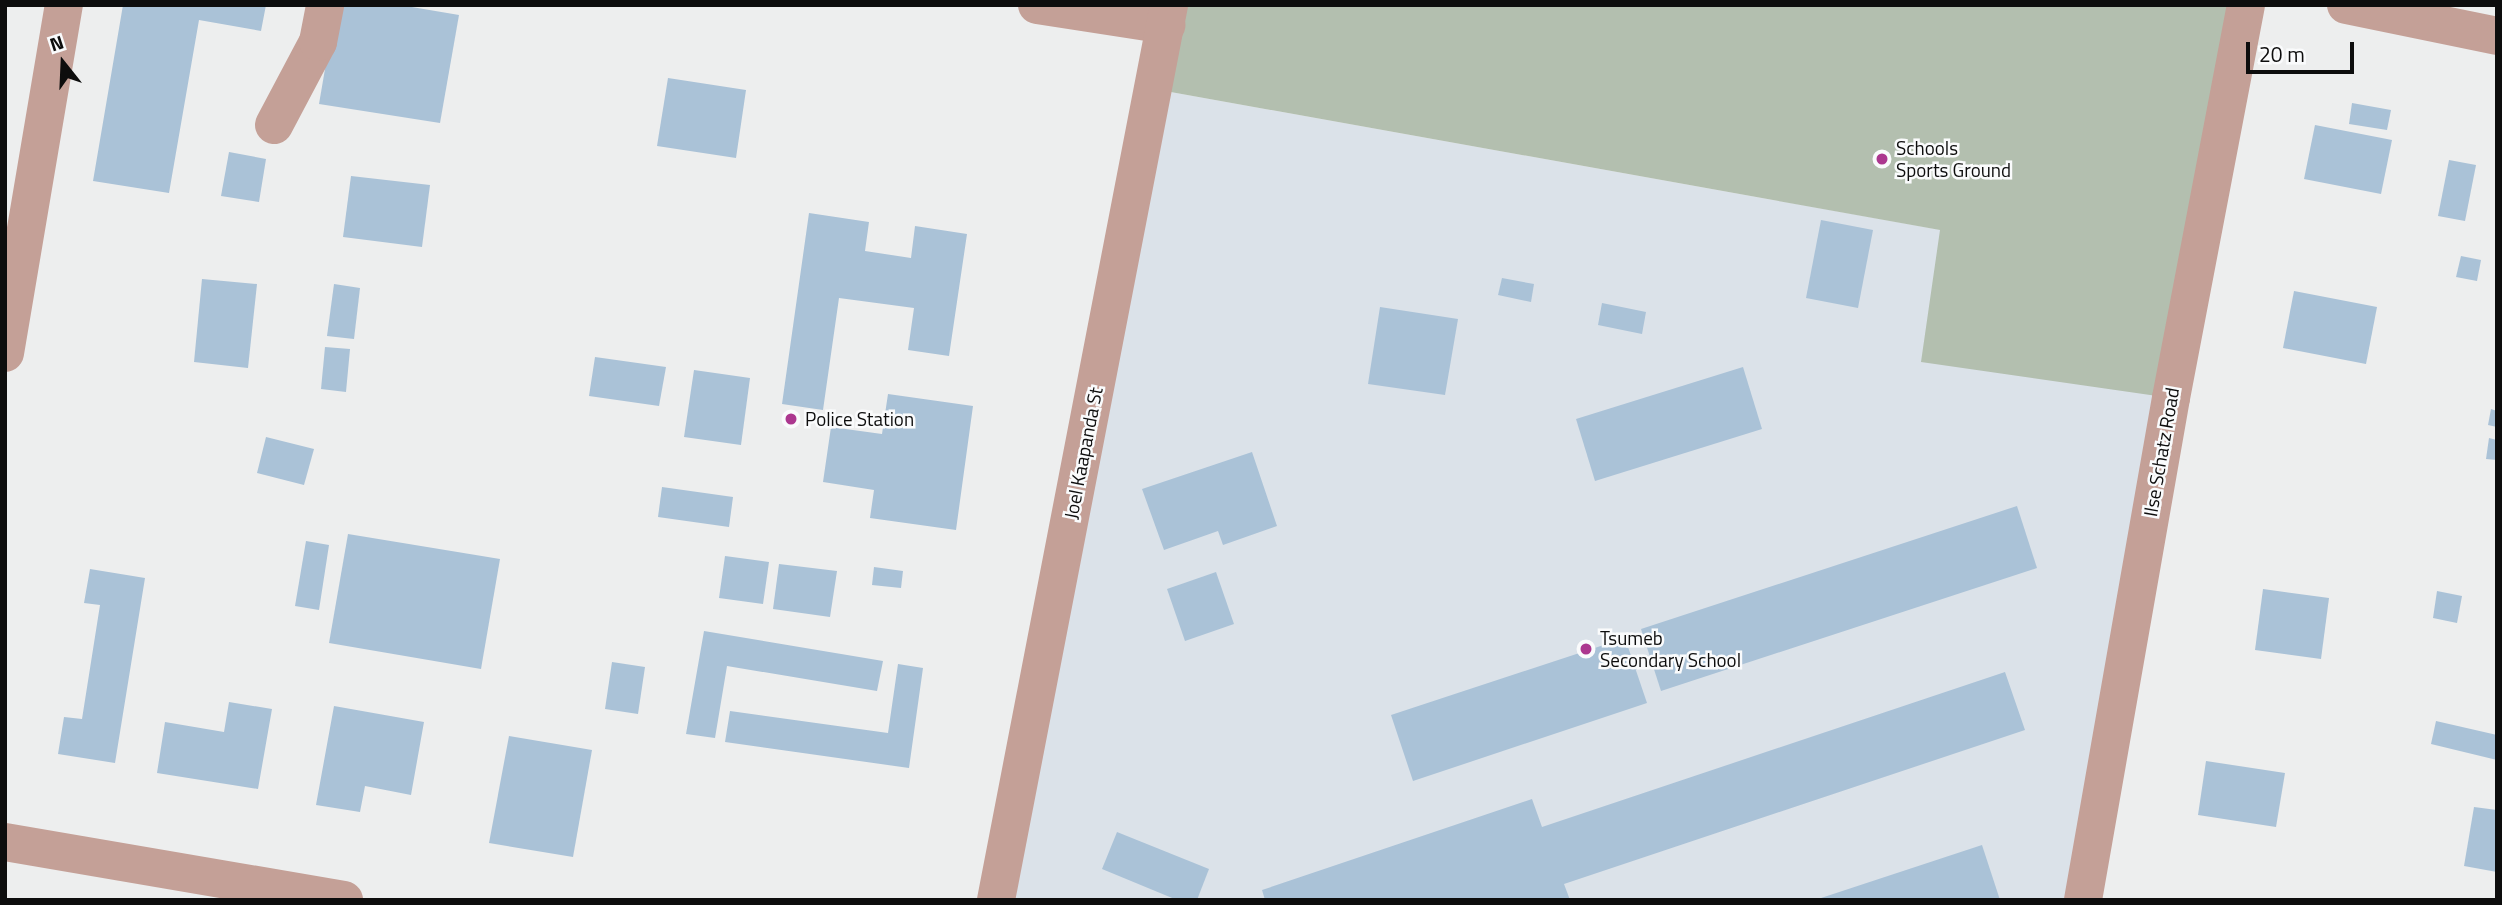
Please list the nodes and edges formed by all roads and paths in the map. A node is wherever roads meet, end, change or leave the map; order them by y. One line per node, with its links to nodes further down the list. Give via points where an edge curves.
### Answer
1 (64, 5): 9 (street)
2 (325, 5): 8 (street, via 318,42)
3 (1037, 5): 6 (street)
4 (2246, 5): 13 (street, Ilse Schatz Road)
5 (2346, 5): 7 (street)
6 (1168, 15): 12 (street, Joel Kaapanda St)
7 (2497, 36)
8 (274, 125)
9 (5, 353)
10 (5, 842): 11 (street)
11 (320, 898)
12 (996, 900)
13 (2083, 900)

